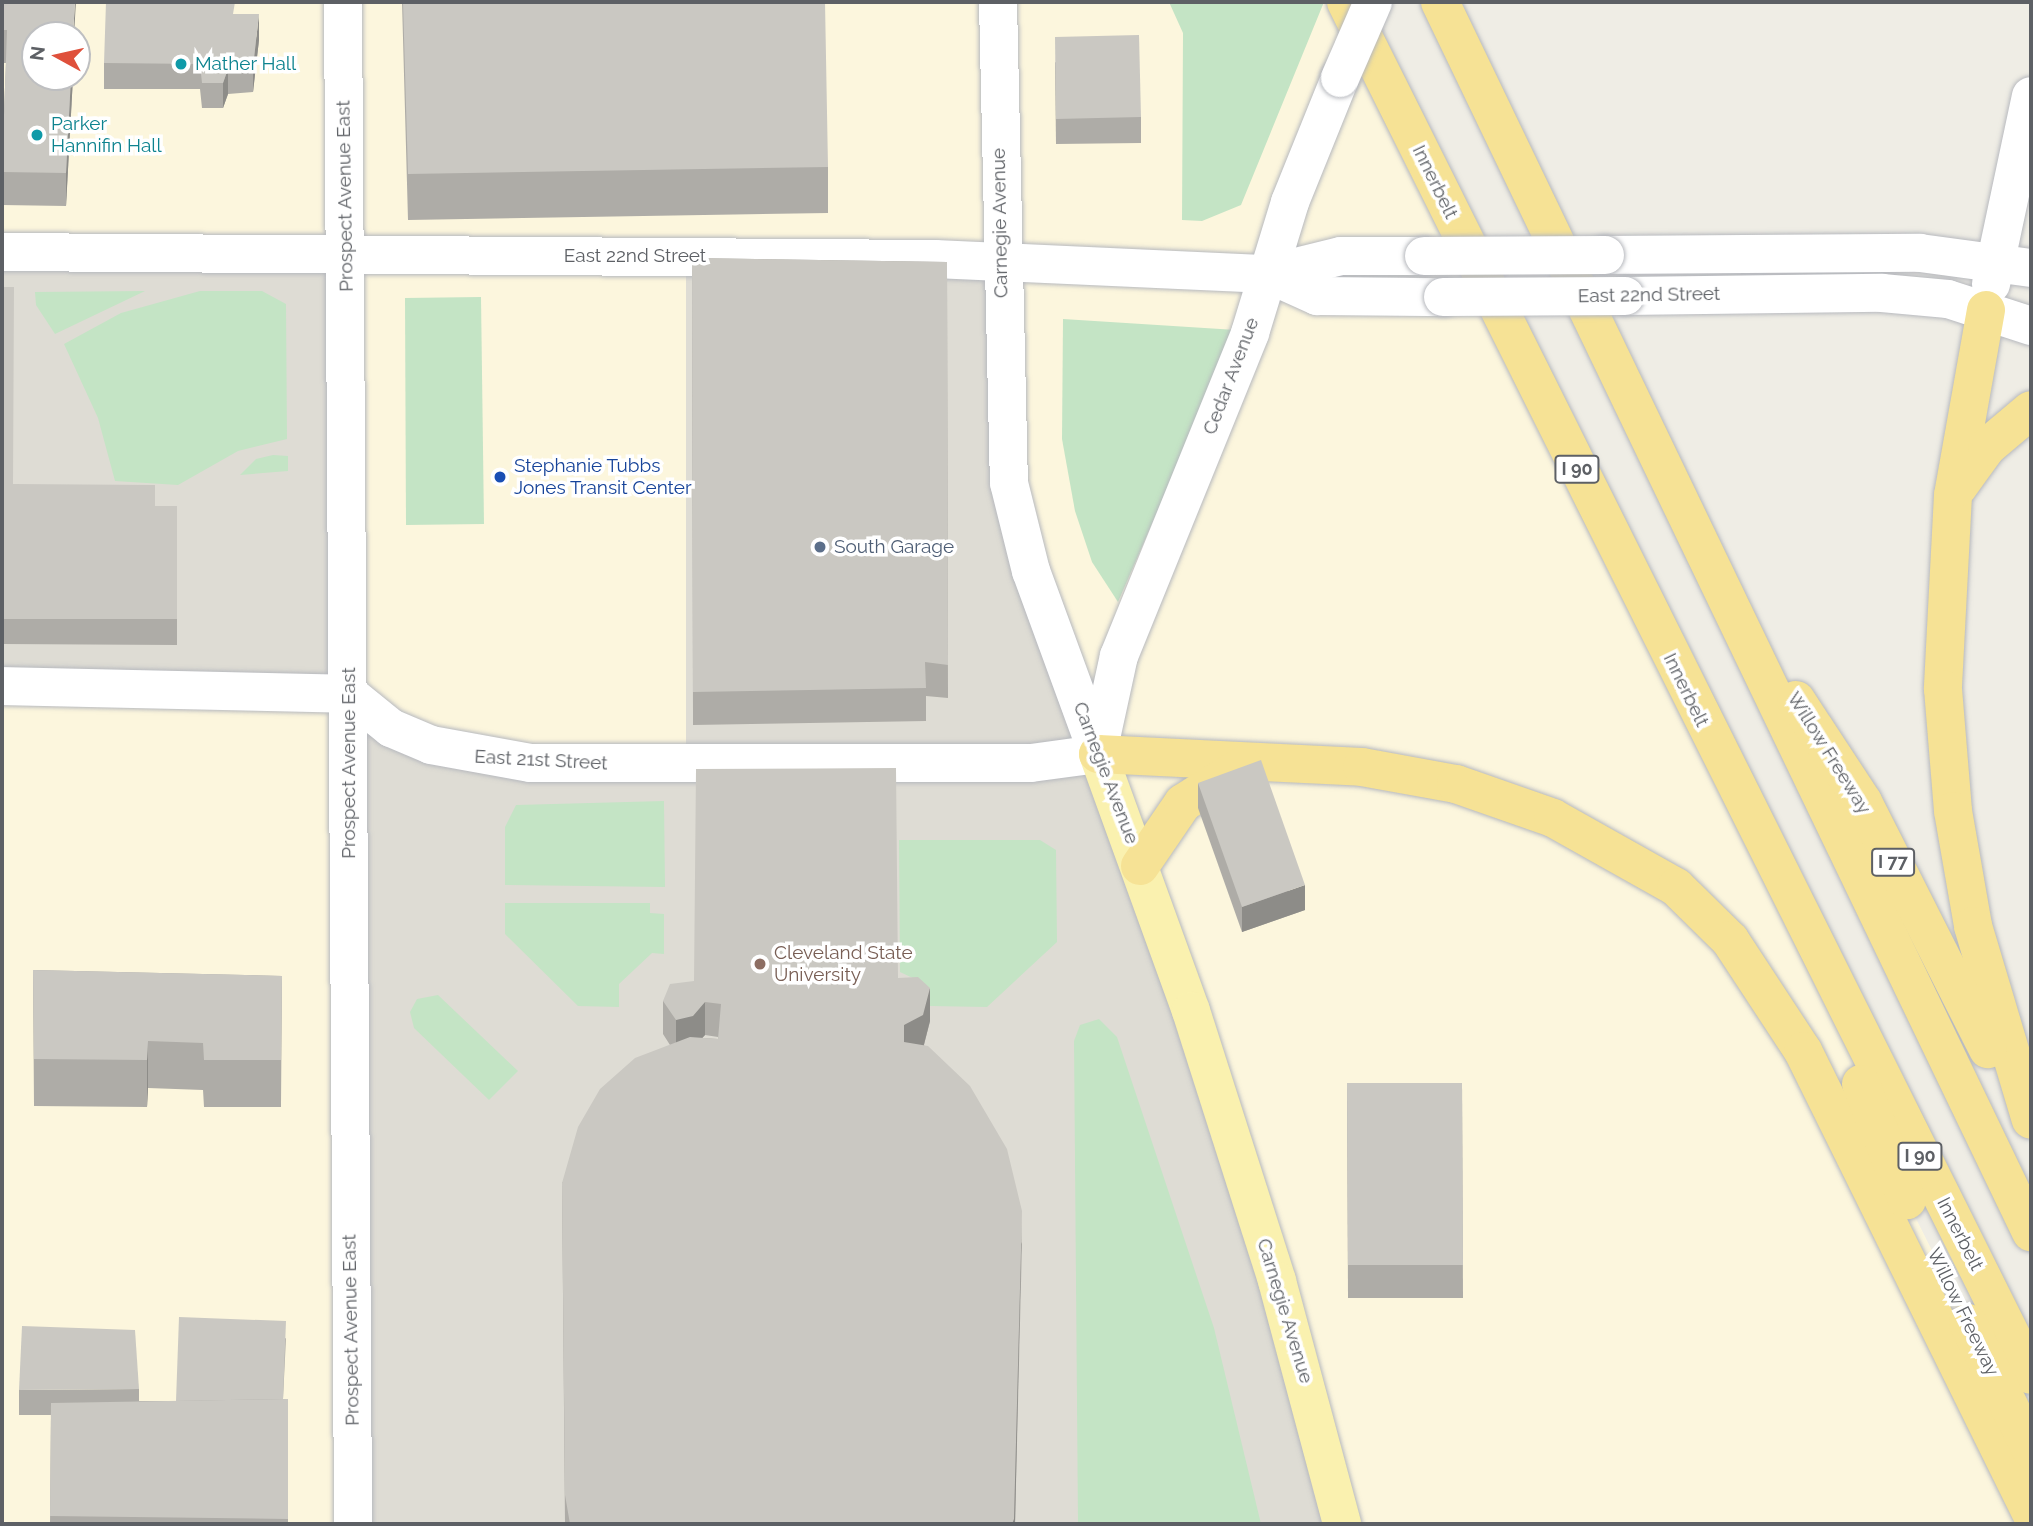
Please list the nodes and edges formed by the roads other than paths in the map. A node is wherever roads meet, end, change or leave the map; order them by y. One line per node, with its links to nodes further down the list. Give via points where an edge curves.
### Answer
1 (343, 2): 8 (street, Prospect Avenue East)
2 (998, 2): 9 (street, Carnegie Avenue)
3 (1346, 2): 22 (highway, Innerbelt / I 90)
4 (1373, 2): 11 (street, Cedar Avenue, bridge)
5 (1440, 2): 16 (highway)
6 (2031, 96): 10 (street)
7 (2, 252): 8 (street, East 22nd Street)
8 (347, 256): 9 (street, East 22nd Street); 18 (street, Prospect Avenue East)
9 (1001, 262): 11 (street, East 22nd Street); 19 (street, Carnegie Avenue, via 1009,483 1031,571)
10 (2014, 264): 11 (street, East 22nd Street, bridge, via 1920,253 1341,257); 12 (street)
11 (1268, 274): 12 (street, East 22nd Street, bridge, via 1317,296 1882,293); 19 (street, Cedar Avenue, via 1119,656)
12 (1986, 310): 13 (street, East 22nd Street); 15 (highway)
13 (2031, 326)
14 (2031, 410): 15 (highway, via 1987,447)
15 (1953, 495): 23 (highway, via 1942,631 1953,811 1987,986)
16 (1731, 602): 24 (highway, Willow Freeway / I 77, via 1863,802); 25 (highway, via 1826,813)
17 (2, 685): 18 (street)
18 (349, 694): 19 (street, East 21st Street, via 391,728 497,760 1031,763); 29 (street, Prospect Avenue East)
19 (1098, 754): 20 (highway); 21 (main road, Carnegie Avenue)
20 (1251, 762): 21 (highway, via 1212,779 1183,803); 28 (highway, via 1362,767 1504,799 1638,862 1706,913 1758,978 1820,1082)
21 (1140, 866): 30 (main road, Carnegie Avenue, via 1286,1307)
22 (1808, 937): 26 (highway, Innerbelt / I 90); 27 (highway, Willow Freeway, via 1889,1164)
23 (2031, 1120)
24 (2031, 1135)
25 (2031, 1232)
26 (2031, 1375)
27 (2031, 1450)
28 (2031, 1513)
29 (353, 1524)
30 (1342, 1524)

